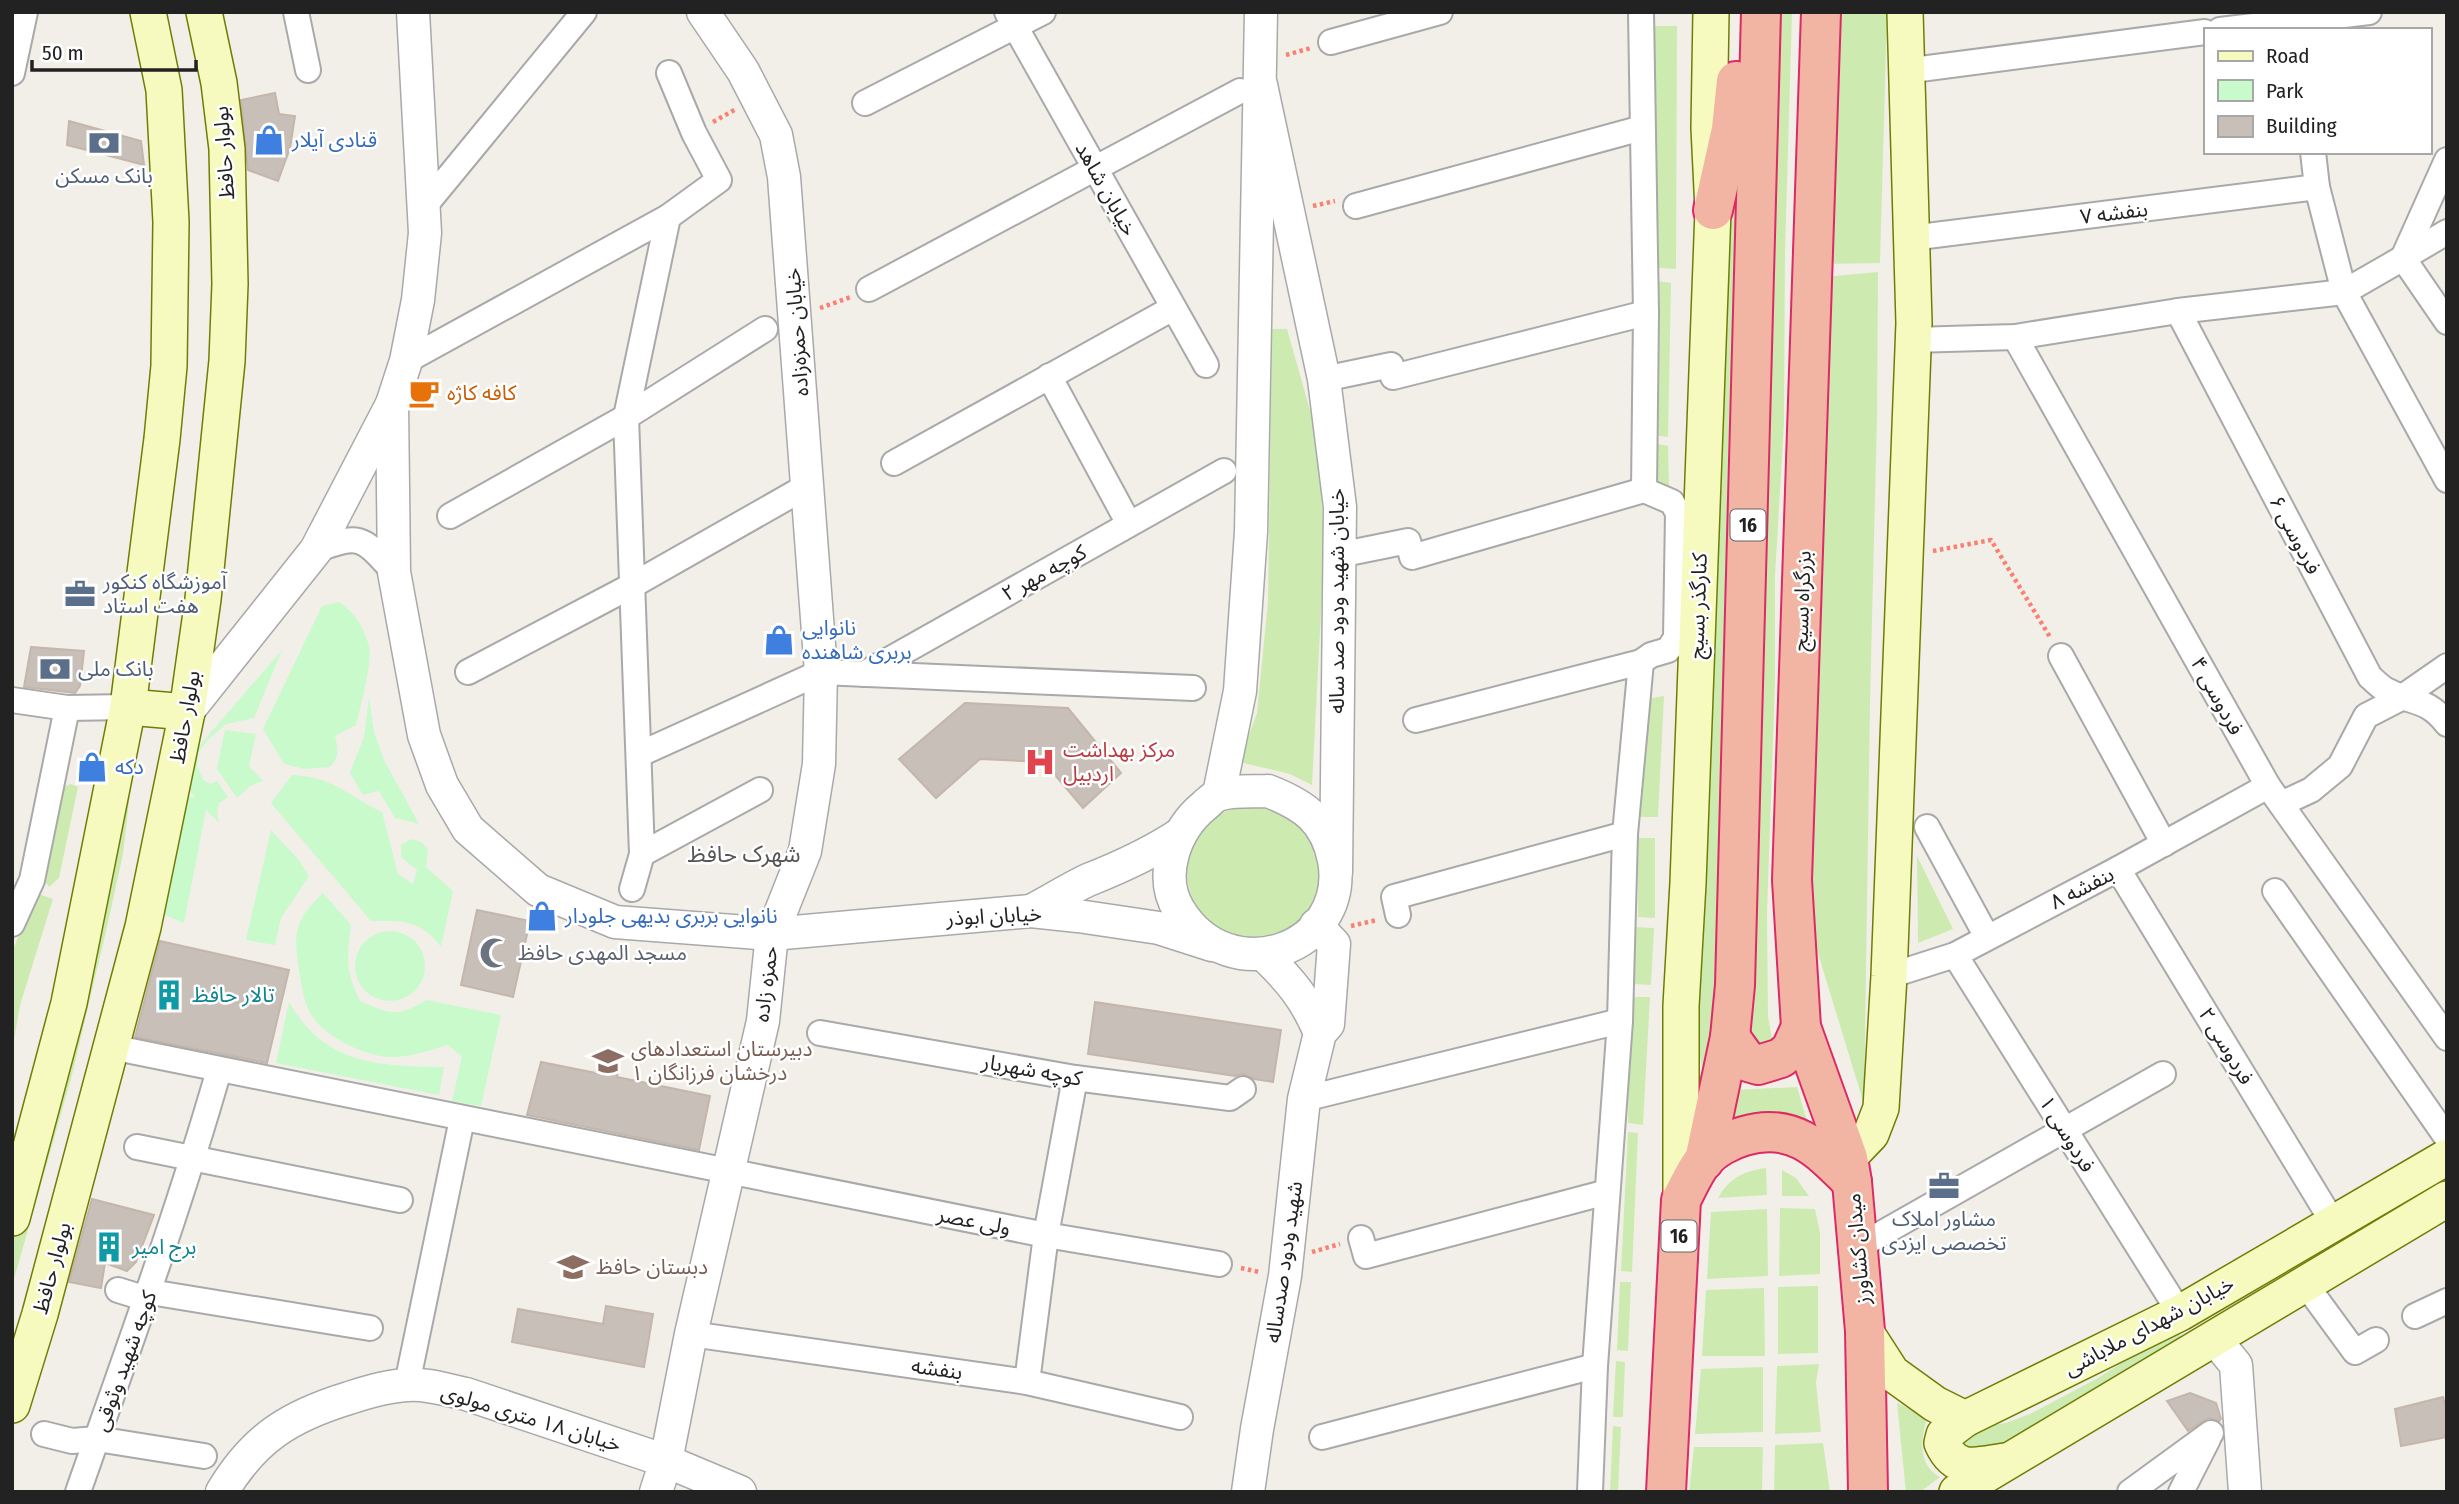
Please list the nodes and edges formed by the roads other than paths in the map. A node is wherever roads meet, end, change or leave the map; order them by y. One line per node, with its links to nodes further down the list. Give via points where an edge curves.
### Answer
1 (25, 12): 25 (street)
2 (148, 12): 76 (main road, via 164,90 171,222 169,366)
3 (204, 12): 78 (main road, بولوار حافظ, via 227,149 230,284 206,573)
4 (296, 12): 23 (street)
5 (414, 12): 35 (street)
6 (584, 12): 35 (street)
7 (703, 12): 59 (street, خیابان حمزه‌زاده, via 743,71 776,135 784,177)
8 (1043, 12): 18 (street)
9 (1261, 12): 27 (street, خیابان شهید ودود صد ساله)
10 (1440, 12): 22 (street)
11 (1641, 12): 29 (street)
12 (1711, 12): 36 (main road, کنارگذر بسیج)
13 (1742, 12): 36 (highway, via 1731,129)
14 (1761, 12): 109 (highway, 16, via 1744,734)
15 (1821, 12): 105 (highway, بزرگراه بسیج, via 1792,880)
16 (1905, 12): 24 (main road)
17 (2369, 12): 19 (street)
18 (1011, 20): 28 (street); 32 (street, خیابان شاهد)
19 (2298, 21): 20 (street)
20 (2237, 28)
21 (2204, 32): 24 (street)
22 (1331, 42)
23 (308, 70)
24 (1905, 71): 39 (main road)
25 (12, 73)
26 (669, 73): 37 (street, via 719,180)
27 (1254, 79): 32 (street); 53 (street, خیابان شهید ودود صد ساله); 83 (street, خیابان شهید ودود صد ساله, via 1251,532 1240,691)
28 (865, 103)
29 (1642, 128): 34 (street); 45 (street)
30 (2313, 154): 33 (street)
31 (2447, 160): 40 (street)
32 (1094, 167): 41 (street); 43 (street, خیابان شاهد)
33 (2317, 187): 39 (street, بنفشه ۷); 42 (street)
34 (1356, 206)
35 (423, 208): 50 (street, via 418,300)
36 (1713, 210): 126 (main road, کنارگذر بسیج, via 1681,1006)
37 (668, 217): 50 (street); 55 (street)
38 (2447, 232): 40 (street)
39 (1911, 238): 49 (main road)
40 (2403, 258): 42 (street); 46 (street)
41 (869, 289)
42 (2344, 292): 44 (street); 58 (street)
43 (1173, 308): 51 (street, خیابان شاهد); 52 (street)
44 (2178, 311): 48 (street); 74 (street, فردوسی ۶, via 2370,677)
45 (1646, 313): 53 (street, via 1393,377 1391,365); 60 (street)
46 (2447, 322)
47 (765, 329): 55 (street)
48 (2015, 337): 49 (street); 84 (street, فردوسی ۴)
49 (1913, 341): 103 (main road)
50 (406, 360): 54 (street)
51 (1206, 365)
52 (1049, 376): 56 (street); 62 (street)
53 (1324, 379): 64 (street, خیابان شهید ودود صد ساله, via 1340,508)
54 (392, 404): 63 (street); 65 (street, خیابان ابوذر)
55 (626, 417): 61 (street); 66 (street)
56 (894, 463)
57 (1224, 471): 62 (street, کوچه مهر ۲)
58 (2447, 480)
59 (809, 485): 66 (street); 71 (street, خیابان حمزه‌زاده)
60 (1644, 490): 64 (street, via 1412,556 1408,541); 68 (street, via 1672,502 1678,513 1676,638 1668,650)
61 (450, 516)
62 (1129, 524): 72 (street, کوچه مهر ۲)
63 (316, 550): 65 (street, via 344,539 361,540); 78 (street)
64 (1339, 555): 91 (street, خیابان شهید ودود صد ساله)
65 (394, 572): 98 (street, خیابان ابوذر, via 424,735 442,785 468,829 538,890 615,922)
66 (633, 585): 70 (street); 81 (street)
67 (2062, 656): 88 (street)
68 (1641, 662): 79 (street); 87 (street)
69 (2447, 666): 74 (street, بنفشه ۸)
70 (468, 672)
71 (821, 672): 72 (street); 81 (street); 98 (street, حمزه زاده, via 819,764 804,851)
72 (863, 674): 73 (street)
73 (1193, 688)
74 (2401, 698): 80 (street, فردوسی ۶, via 2424,702); 84 (street, بنفشه ۸, via 2366,716 2340,766 2311,790)
75 (12, 699): 77 (street)
76 (128, 706): 77 (street); 78 (main road); 129 (main road, via 69,1003)
77 (67, 708): 97 (street, via 32,880)
78 (187, 712): 149 (main road, بولوار حافظ, via 120,1020)
79 (1416, 720)
80 (2447, 724)
81 (640, 754): 89 (street)
82 (760, 790): 89 (street)
83 (1219, 794): 86 (street, via 1195,813); 91 (street, via 1268,791 1295,802 1317,820 1331,844)
84 (2274, 795): 88 (street, بنفشه ۸); 108 (street, فردوسی ۴)
85 (1927, 827): 99 (street)
86 (1180, 834): 94 (street, via 1153,852); 100 (street, via 1171,858 1170,883 1177,907 1192,929)
87 (1625, 834): 95 (street, via 1394,897); 104 (street)
88 (2164, 844): 90 (street, بنفشه ۸)
89 (642, 854): 92 (street)
90 (2118, 869): 99 (street, بنفشه ۸); 130 (street, فردوسی ۲)
91 (1336, 872): 96 (street, via 1329,906)
92 (632, 889)
93 (2275, 891): 118 (street)
94 (1031, 911): 98 (street, خیابان ابوذر); 100 (street, خیابان ابوذر, via 1158,928)
95 (1398, 915)
96 (1318, 923): 101 (street, via 1289,947); 107 (street, شهید ودود صدساله, via 1334,944 1328,1024)
97 (12, 924)
98 (772, 934): 124 (street, حمزه زاده, via 762,1021)
99 (1987, 937): 102 (street, بنفشه ۸)
100 (1212, 945): 101 (street, via 1237,954)
101 (1264, 955): 107 (street, via 1297,989)
102 (1955, 955): 103 (street, بنفشه ۸); 117 (street, فردوسی ۱)
103 (1889, 976): 123 (main road, via 1881,1108)
104 (1620, 1021): 115 (street); 125 (street)
105 (1801, 1027): 109 (highway, via 1791,1049 1781,1058 1758,1065 1748,1062); 123 (highway, بزرگراه بسیج)
106 (820, 1032): 113 (street, کوچه شهریار)
107 (1320, 1033): 115 (street, شهید ودود صدساله)
108 (2446, 1036)
109 (1730, 1037): 122 (highway, 16)
110 (126, 1050): 111 (street, ولی عصر)
111 (219, 1070): 116 (street, ولی عصر); 121 (street, کوچه شهید وثوقی)
112 (2163, 1074): 117 (street)
113 (1075, 1079): 114 (street, کوچه شهریار, via 1230,1098); 131 (street)
114 (1243, 1088)
115 (1304, 1099): 163 (street, شهید ودود صدساله, via 1286,1268)
116 (462, 1119): 124 (street, ولی عصر); 148 (street)
117 (2065, 1130): 133 (street); 139 (street, فردوسی ۱)
118 (2447, 1138)
119 (137, 1147): 121 (street)
120 (2447, 1157): 130 (main road, خیابان شهدای ملاباشی)
121 (194, 1159): 128 (street); 137 (street, کوچه شهید وثوقی)
122 (1703, 1161): 123 (highway, میدان کشاورز / 16, via 1731,1140 1764,1130 1789,1133); 126 (highway, میدان کشاورز / 16)
123 (1850, 1170): 133 (highway, میدان کشاورز)
124 (730, 1172): 131 (street, ولی عصر); 143 (street, حمزه زاده)
125 (1607, 1192): 132 (street, via 1366,1255); 146 (street)
126 (1681, 1199): 165 (highway, میدان کشاورز / 16)
127 (2447, 1199): 135 (main road, خیابان شهدای ملاباشی)
128 (400, 1200)
129 (12, 1218)
130 (2334, 1224): 139 (main road, خیابان شهدای ملاباشی)
131 (1046, 1235): 134 (street, ولی عصر); 147 (street)
132 (1362, 1238)
133 (1858, 1247): 142 (highway, میدان کشاورز)
134 (1219, 1264)
135 (2306, 1285): 144 (main road, خیابان شهدای ملاباشی); 145 (street, via 2355,1352)
136 (118, 1290): 137 (street)
137 (149, 1295): 141 (street); 155 (street, کوچه شهید وثوقی)
138 (2447, 1301): 140 (street)
139 (2180, 1313): 144 (main road, via 2202,1321); 151 (main road, خیابان شهدای ملاباشی)
140 (2415, 1316)
141 (370, 1328)
142 (1865, 1331): 151 (main road, via 1892,1373 1935,1405); 166 (highway, میدان کشاورز)
143 (691, 1335): 147 (street, بنفشه); 158 (street, حمزه زاده)
144 (2214, 1338): 152 (street, via 2236,1365); 157 (main road, خیابان شهدای ملاباشی)
145 (2376, 1340)
146 (1595, 1366): 154 (street); 164 (street)
147 (1027, 1382): 150 (street, بنفشه)
148 (407, 1384): 158 (street, خیابان ۱۸ متری مولوی, via 466,1394); 160 (street, خیابان ۱۸ متری مولوی, via 317,1408 282,1425 253,1448)
149 (12, 1405)
150 (1180, 1417)
151 (1965, 1419): 157 (main road, via 1944,1435 1942,1443 1952,1459 1974,1466)
152 (2225, 1429): 168 (street); 169 (street); 170 (street)
153 (44, 1434): 155 (street, via 72,1441)
154 (1322, 1437)
155 (97, 1438): 156 (street); 159 (street, کوچه شهید وثوقی)
156 (204, 1456)
157 (2008, 1460): 167 (main road, خیابان شهدای ملاباشی)
158 (666, 1461): 161 (street, حمزه زاده); 162 (street, خیابان ۱۸ متری مولوی)
159 (78, 1492)
160 (222, 1492)
161 (656, 1492)
162 (740, 1492)
163 (1248, 1492)
164 (1590, 1492)
165 (1666, 1492)
166 (1868, 1492)
167 (1957, 1492)
168 (2130, 1492)
169 (2181, 1492)
170 (2245, 1492)

